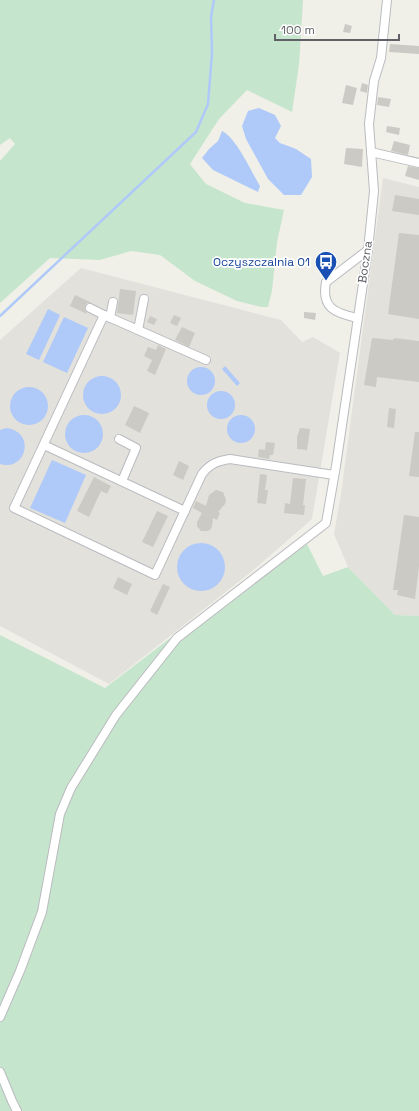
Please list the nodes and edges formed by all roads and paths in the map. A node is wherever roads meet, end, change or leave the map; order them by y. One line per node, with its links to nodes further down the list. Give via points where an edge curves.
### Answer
1 (387, 0): 2 (street, Boczna, via 381,58 374,81 369,124)
2 (371, 152): 3 (street); 4 (street, Boczna, via 374,192)
3 (419, 163)
4 (368, 250): 9 (street, Boczna); 9 (street, via 326,282 324,293 326,302 331,307)
5 (144, 299): 10 (street)
6 (114, 302): 8 (street)
7 (90, 308): 8 (street)
8 (107, 316): 10 (street); 13 (street)
9 (357, 318): 14 (street, Boczna)
10 (138, 330): 11 (street)
11 (206, 360)
12 (119, 439): 15 (street, via 136,448)
13 (44, 445): 15 (street); 16 (street, via 14,508 148,572 155,575)
14 (334, 475): 16 (street, via 230,459 218,461 202,474); 17 (street, Boczna, via 326,523 177,638 116,715 71,788 60,814 42,912)
15 (122, 481): 16 (street)
16 (185, 510)
17 (0, 1016)
18 (0, 1072): 19 (street)
19 (17, 1111)

